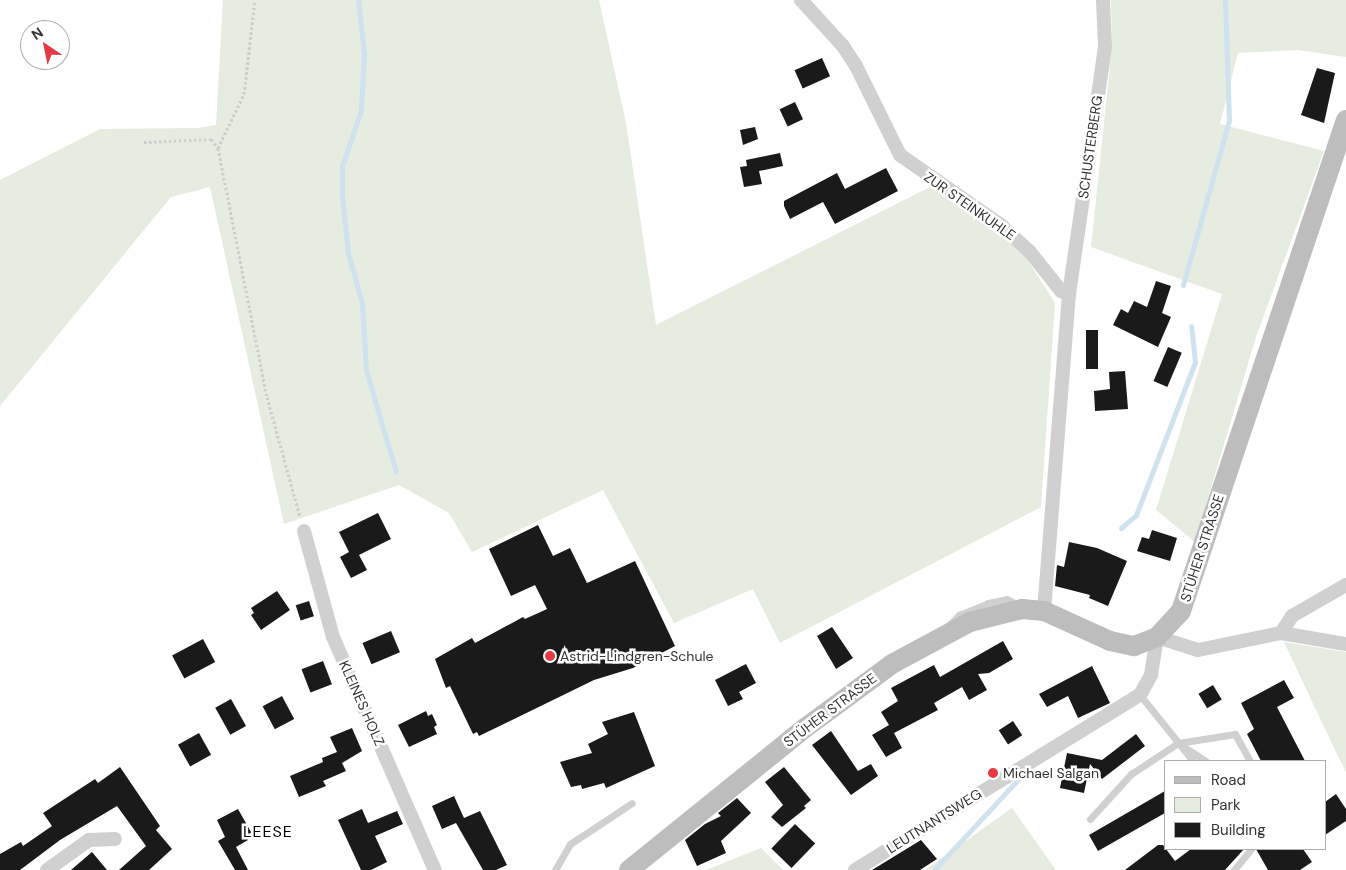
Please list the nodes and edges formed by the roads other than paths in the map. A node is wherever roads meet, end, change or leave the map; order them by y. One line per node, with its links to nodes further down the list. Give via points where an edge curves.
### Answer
1 (801, 0): 4 (street, ZUR STEINKUHLE, via 843,46 856,66 900,154 1002,226 1030,252 1061,291)
2 (1103, 0): 4 (street, SCHUSTERBERG, via 1105,46)
3 (1346, 120): 9 (main road, STÜHER STRASSE, via 1181,611)
4 (1069, 294): 7 (street)
5 (304, 531): 21 (street, KLEINES HOLZ, via 333,637)
6 (1346, 586): 8 (street, via 1292,616)
7 (1044, 612): 9 (main road, STÜHER STRASSE, via 1110,641 1134,646); 23 (main road, STÜHER STRASSE, via 1022,609 997,613 940,636 892,664 805,728)
8 (1281, 634): 9 (street, via 1198,650); 10 (street)
9 (1157, 637): 11 (street, via 1151,675)
10 (1346, 644)
11 (1140, 695): 12 (lane); 24 (street, LEUTNANTSWEG)
12 (1178, 743): 13 (lane); 14 (lane); 15 (lane, via 1235,734); 17 (lane, via 1131,774)
13 (1192, 760)
14 (1204, 760)
15 (1249, 760)
16 (632, 803): 22 (lane, via 570,844)
17 (1090, 819)
18 (115, 838): 20 (street, via 89,840)
19 (1251, 850): 25 (lane)
20 (47, 870)
21 (435, 870)
22 (556, 870)
23 (629, 870)
24 (855, 870)
25 (1234, 870)

